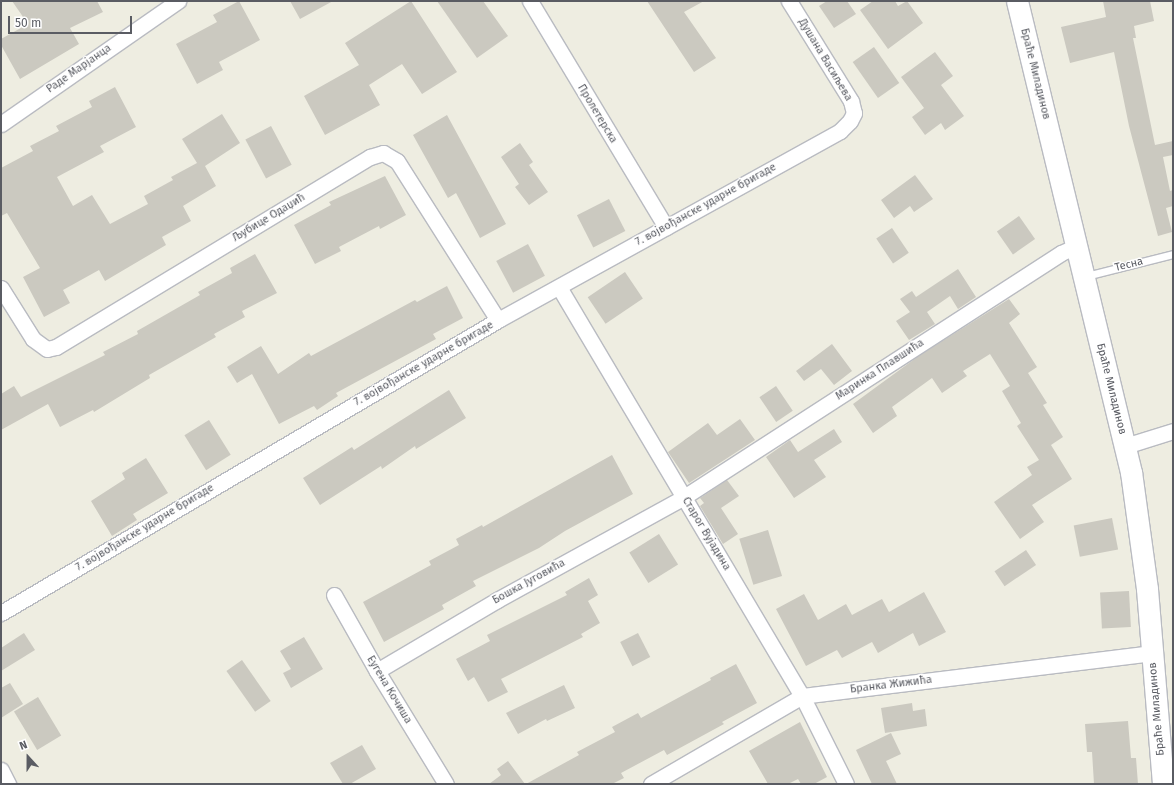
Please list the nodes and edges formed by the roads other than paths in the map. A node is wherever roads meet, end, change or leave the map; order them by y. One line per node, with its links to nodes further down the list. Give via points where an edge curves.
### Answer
1 (178, 1): 6 (street, Раде Марјанца)
2 (530, 1): 7 (street, Пролетерска)
3 (789, 1): 5 (street, Душана Васиљева, via 851,101 854,113)
4 (1017, 1): 8 (main road, Браће Миладинов)
5 (850, 122): 7 (street, 7. војвођанске ударне бригаде, via 829,138)
6 (1, 124)
7 (666, 226): 11 (street, 7. војвођанске ударне бригаде)
8 (1077, 246): 10 (main road, Браће Миладинов); 16 (street, Маринка Плавшића, via 1061,253)
9 (1173, 254): 10 (lane, Тесна)
10 (1084, 276): 15 (main road, Браће Миладинов)
11 (559, 287): 13 (street, 7. војвођанске ударне бригаде); 16 (street, Старог Вујадина)
12 (1, 288): 13 (street, Љубице Одаџић, via 33,339 47,349 56,347 370,157 383,153 397,161)
13 (498, 320): 18 (street, 7. војвођанске ударне бригаде)
14 (1173, 431): 15 (street)
15 (1125, 446): 19 (main road, Браће Миладинов, via 1139,522)
16 (684, 497): 20 (street, Бошка Југовића); 21 (street, Старог Вујадина)
17 (334, 596): 20 (street, Еугена Кочиша)
18 (1, 614)
19 (1152, 653): 21 (street, Бранка Жижића); 27 (main road, Браће Миладинов)
20 (376, 671): 24 (street, Еугена Кочиша)
21 (802, 696): 25 (street, Бранка Жижића); 26 (street, Старог Вујадина)
22 (1, 770): 23 (street)
23 (8, 784)
24 (446, 784)
25 (651, 784)
26 (846, 784)
27 (1163, 784)

